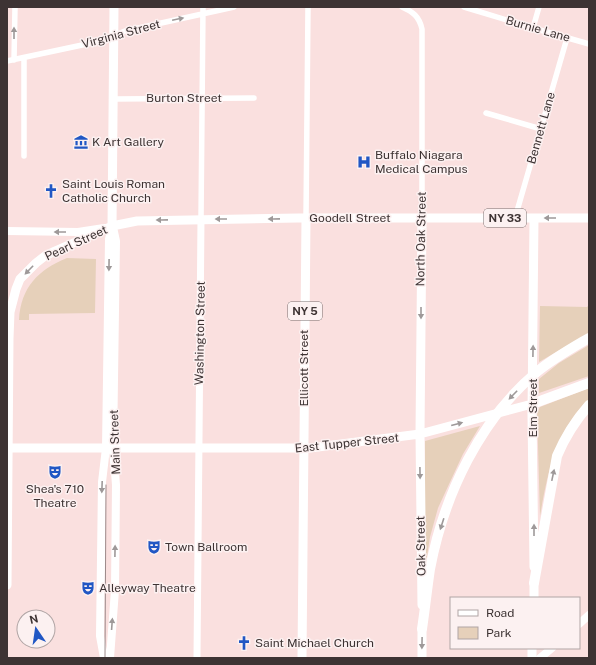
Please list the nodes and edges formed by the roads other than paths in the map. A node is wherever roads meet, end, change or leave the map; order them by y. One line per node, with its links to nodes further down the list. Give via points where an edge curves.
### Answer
1 (14, 7): 15 (street, one-way to 1)
2 (114, 7): 11 (main road)
3 (203, 7): 9 (street, Washington Street)
4 (234, 7): 9 (street, Virginia Street)
5 (308, 7): 23 (street, Ellicott Street)
6 (402, 7): 24 (street, North Oak Street, via 415,14 421,22 422,29)
7 (464, 7): 10 (street, Burnie Lane)
8 (539, 7): 10 (street)
9 (203, 14): 11 (street, Virginia Street, one-way to 9); 17 (street, Washington Street)
10 (533, 28): 12 (street, Burnie Lane)
11 (114, 36): 14 (street, Virginia Street); 19 (main road)
12 (567, 38): 13 (street, Burnie Lane); 21 (street, Bennett Lane)
13 (589, 44)
14 (24, 58): 15 (street, Virginia Street); 22 (street)
15 (14, 60): 16 (street, Virginia Street)
16 (7, 61)
17 (202, 98): 18 (street, Burton Street); 19 (street, Burton Street); 28 (street, Washington Street)
18 (254, 98)
19 (114, 99): 29 (main road)
20 (486, 113): 21 (street)
21 (541, 129): 25 (street, Bennett Lane)
22 (24, 156)
23 (306, 218): 24 (main road, Goodell Street / NY 33); 28 (main road, Goodell Street, one-way to 28); 39 (main road, Ellicott Street / NY 5)
24 (422, 218): 25 (main road, Goodell Street / NY 33); 35 (main road, North Oak Street, one-way to 35)
25 (515, 218): 26 (main road, Goodell Street / NY 33)
26 (534, 218): 27 (main road, Goodell Street / NY 33, one-way to 26); 33 (main road, Elm Street, one-way to 26)
27 (589, 218)
28 (201, 219): 29 (main road, Goodell Street, one-way to 29, via 137,221); 38 (street, Washington Street)
29 (112, 226): 30 (main road, one-way to 30, via 78,232); 36 (main road, Pearl Street, one-way to 36, via 46,256 20,279 10,312); 37 (main road, via 109,239)
30 (7, 231)
31 (589, 338): 45 (highway, one-way to 45, via 555,359 522,385 489,423 478,441 454,487 436,541)
32 (589, 383): 33 (highway)
33 (532, 404): 35 (main road, East Tupper Street, one-way to 33); 40 (main road, Elm Street, one-way to 33)
34 (589, 405): 40 (highway, one-way to 34, via 557,456 565,437)
35 (420, 434): 39 (main road, East Tupper Street); 45 (main road, Oak Street, one-way to 45)
36 (7, 448): 37 (main road, East Tupper Street); 41 (main road, Pearl Street)
37 (109, 448): 38 (main road, East Tupper Street); 47 (main road, one-way to 47, via 102,482 100,636); 48 (main road, Main Street, one-way to 37, via 115,590 116,485)
38 (199, 448): 39 (main road, East Tupper Street); 49 (street, Washington Street)
39 (304, 449): 50 (main road, Ellicott Street / NY 5)
40 (534, 583): 42 (main road, Elm Street)
41 (7, 585)
42 (534, 597)
43 (589, 615): 44 (main road)
44 (580, 623)
45 (422, 629): 51 (main road, Oak Street, one-way to 51)
46 (551, 649): 52 (main road)
47 (104, 658)
48 (110, 658)
49 (197, 658)
50 (302, 658)
51 (422, 658)
52 (540, 658)

